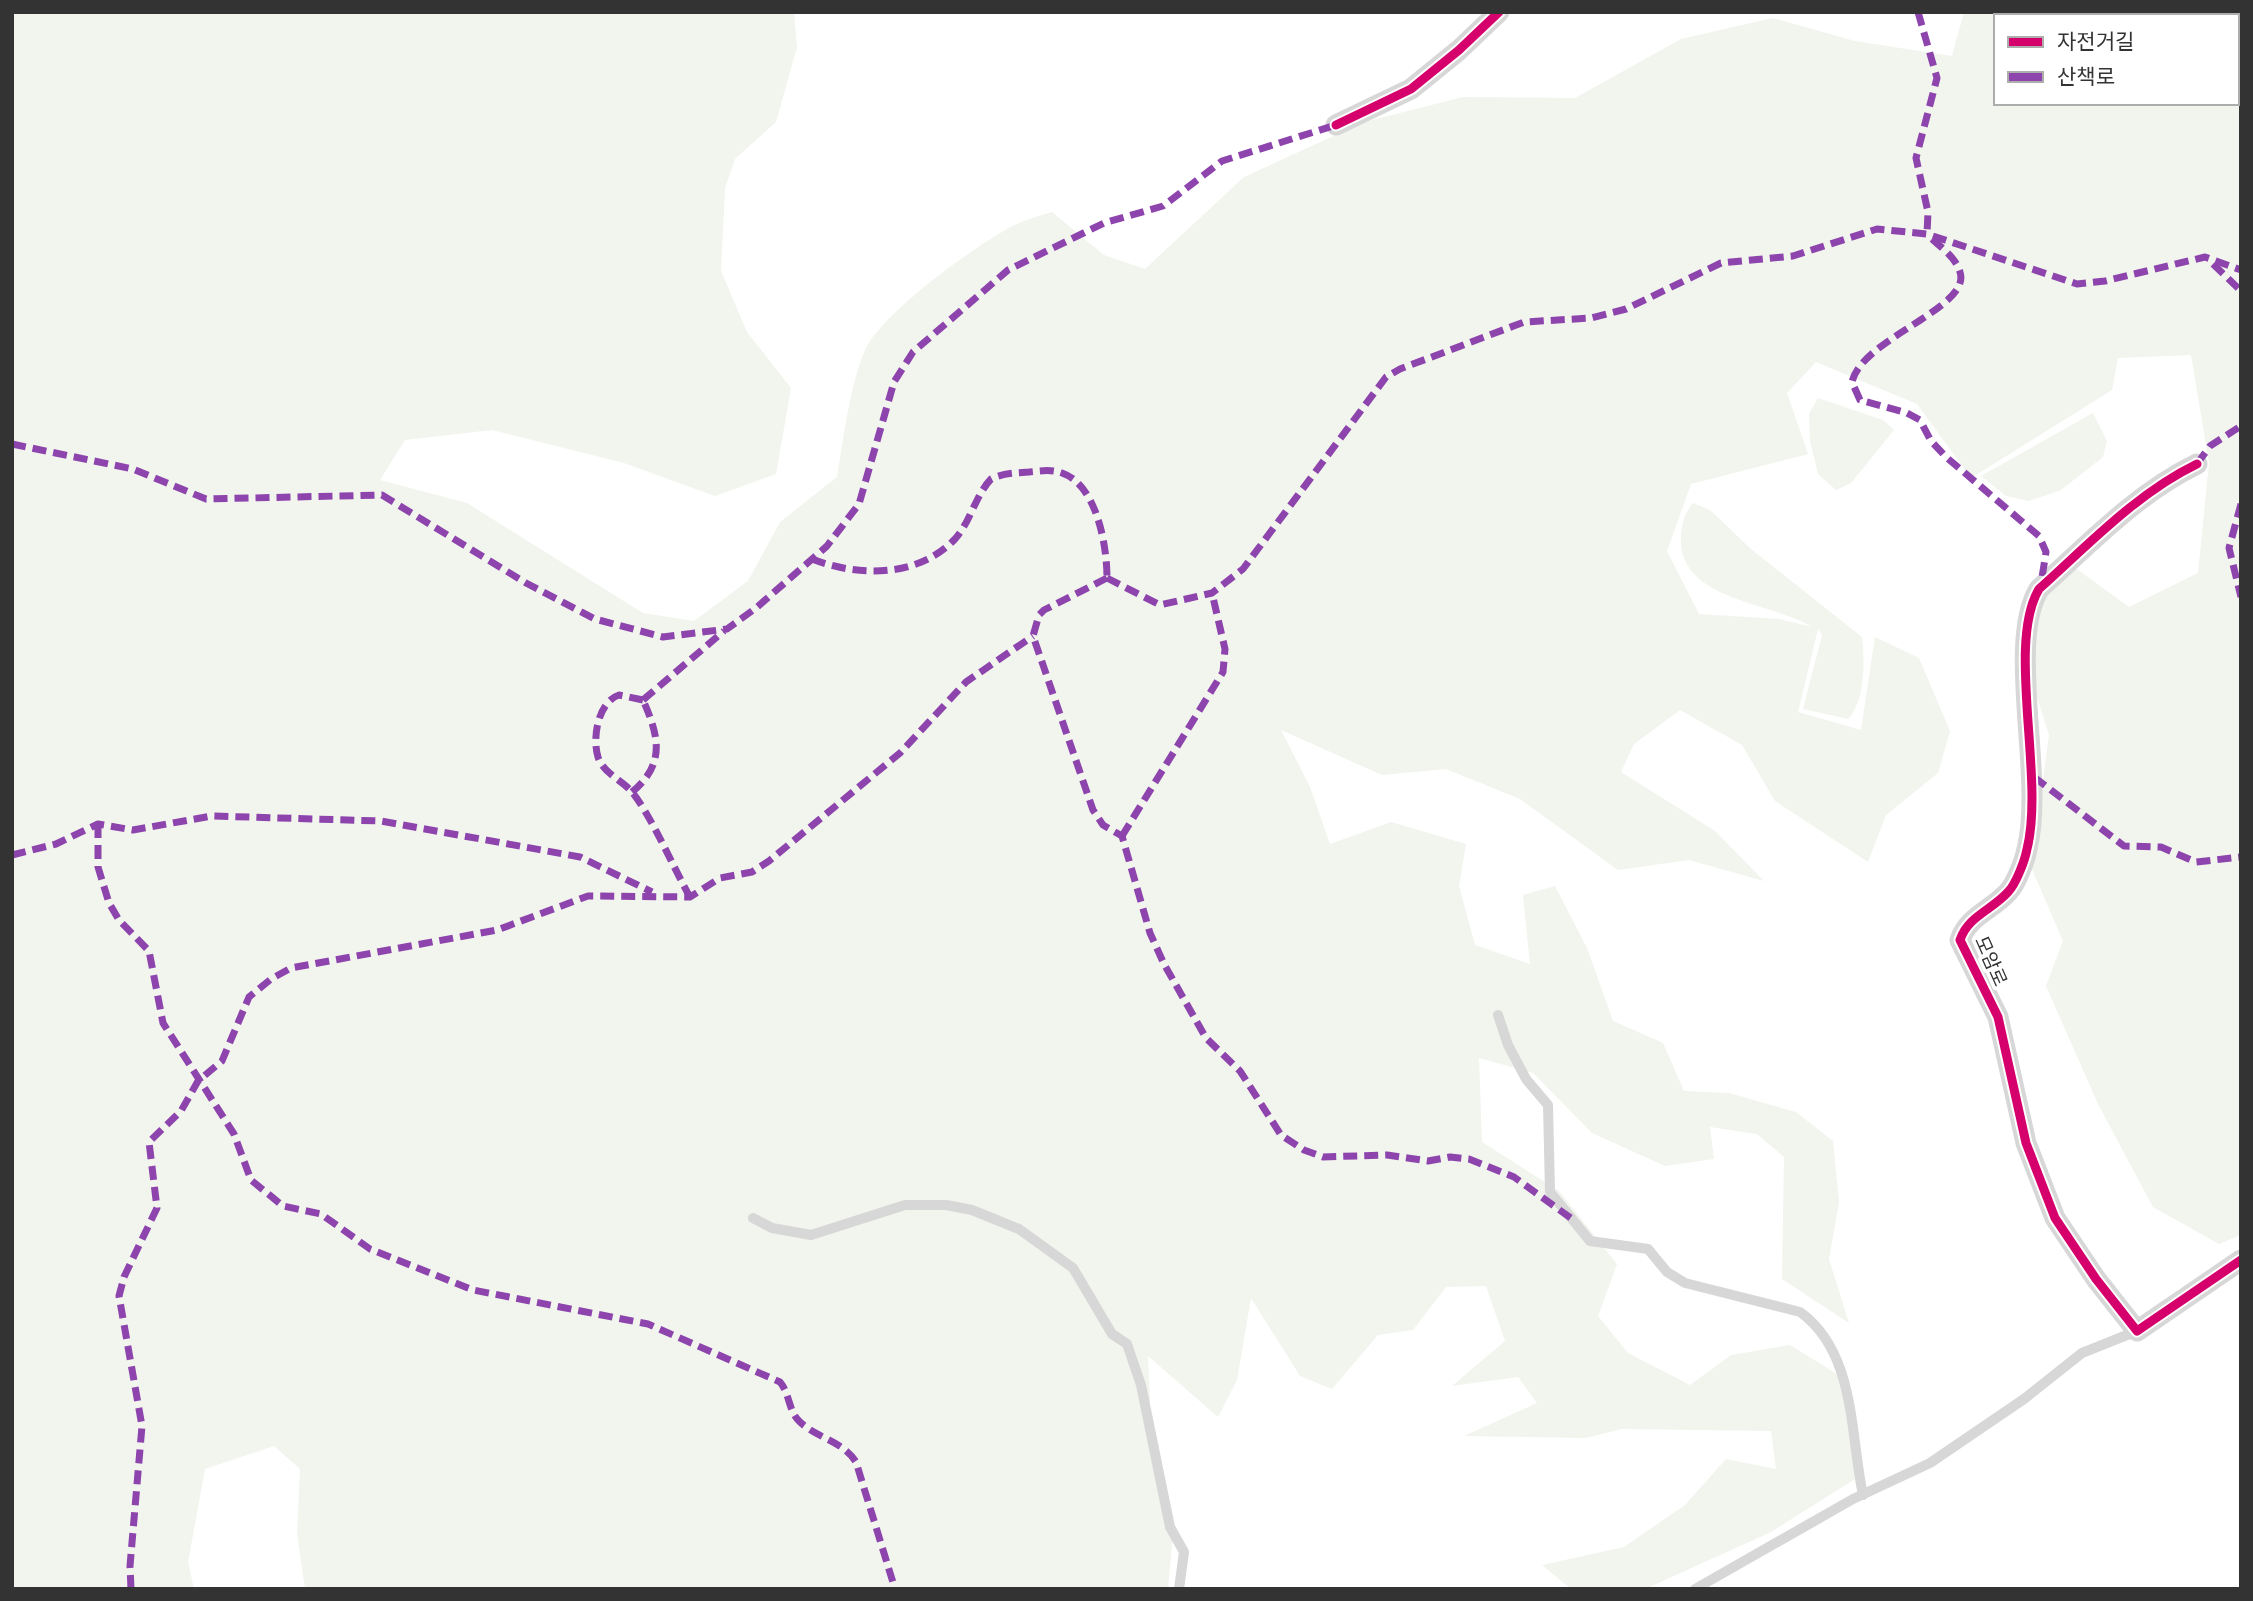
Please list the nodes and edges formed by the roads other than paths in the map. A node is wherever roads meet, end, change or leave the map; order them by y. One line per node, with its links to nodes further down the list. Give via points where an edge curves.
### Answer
1 (1499, 12): 2 (street, via 1411,89)
2 (1335, 125)
3 (2197, 464): 7 (street, 모암로, via 2169,477 2125,512 2039,589 2031,603 2028,702 2034,778 2028,849 2010,891 1964,926 1960,940 1998,1017 2026,1143 2055,1218)
4 (1498, 1015): 8 (lane, via 1526,1079 1548,1105 1550,1192 1590,1241 1648,1249 1667,1272 1685,1283 1800,1312 1813,1322 1827,1340 1852,1412)
5 (753, 1218): 9 (lane, via 772,1228 811,1235 905,1205 946,1205 1019,1229 1073,1268 1112,1334 1127,1344 1141,1385 1170,1527 1184,1552)
6 (2241, 1261): 7 (street)
7 (2137, 1331): 8 (lane, via 2082,1353 1930,1463)
8 (1863, 1495): 10 (lane)
9 (1179, 1589)
10 (1695, 1589)

